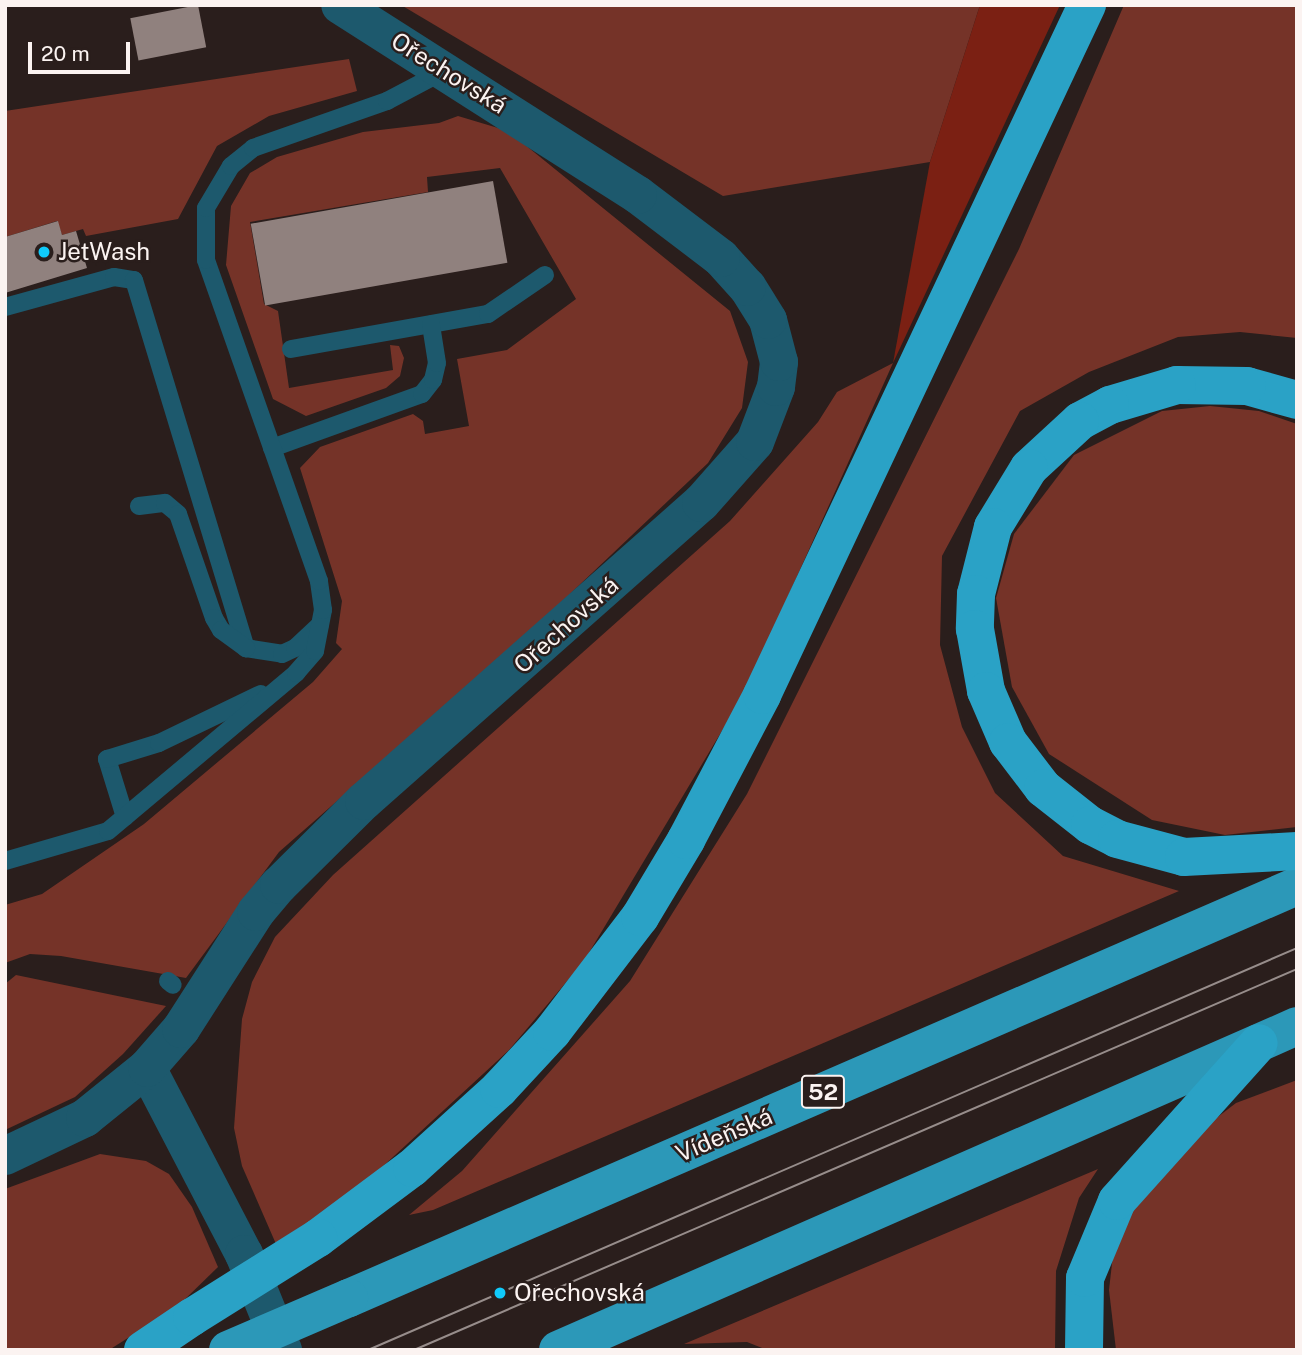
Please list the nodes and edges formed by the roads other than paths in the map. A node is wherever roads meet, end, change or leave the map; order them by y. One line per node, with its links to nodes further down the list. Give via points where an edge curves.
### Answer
1 (340, 5): 3 (street, Ořechovská)
2 (1087, 5): 22 (highway, bridge, via 762,695 640,917 559,1023 499,1088 412,1168 318,1238)
3 (445, 70): 9 (lane, via 387,101 253,148 232,166 206,208 206,260); 20 (street, Ořechovská, via 638,195 721,258 768,320 779,362 776,387 755,442 701,503 364,802 279,885 256,912 181,1029)
4 (545, 275): 6 (lane, via 488,314)
5 (5, 307): 12 (lane, via 114,277 134,280)
6 (431, 324): 7 (lane); 9 (lane, via 437,363 433,380 422,394)
7 (290, 349)
8 (1297, 400): 15 (highway, via 1247,386 1177,385 1110,405 1080,422 1029,468 993,527 978,583 975,629 986,691 1008,742 1043,788 1090,825 1117,839 1184,857)
9 (272, 448): 11 (lane, via 319,581)
10 (139, 506): 12 (lane, via 165,503 178,514 214,618 221,630)
11 (322, 623): 12 (lane, via 308,639 282,654); 13 (lane, via 314,651)
12 (246, 648)
13 (286, 682): 14 (lane); 14 (lane, via 159,743 107,759)
14 (125, 817): 16 (lane, via 108,831)
15 (1297, 851)
16 (5, 861)
17 (1297, 886): 23 (highway, Vídeňská / 52, bridge)
18 (1297, 1026): 19 (highway)
19 (1259, 1043): 25 (highway); 26 (highway, via 1139,1171 1112,1209 1085,1278)
20 (147, 1068): 21 (street, Ořechovská, via 85,1118); 24 (street, via 244,1254)
21 (5, 1156)
22 (143, 1350)
23 (228, 1350)
24 (283, 1350)
25 (558, 1350)
26 (1084, 1350)

